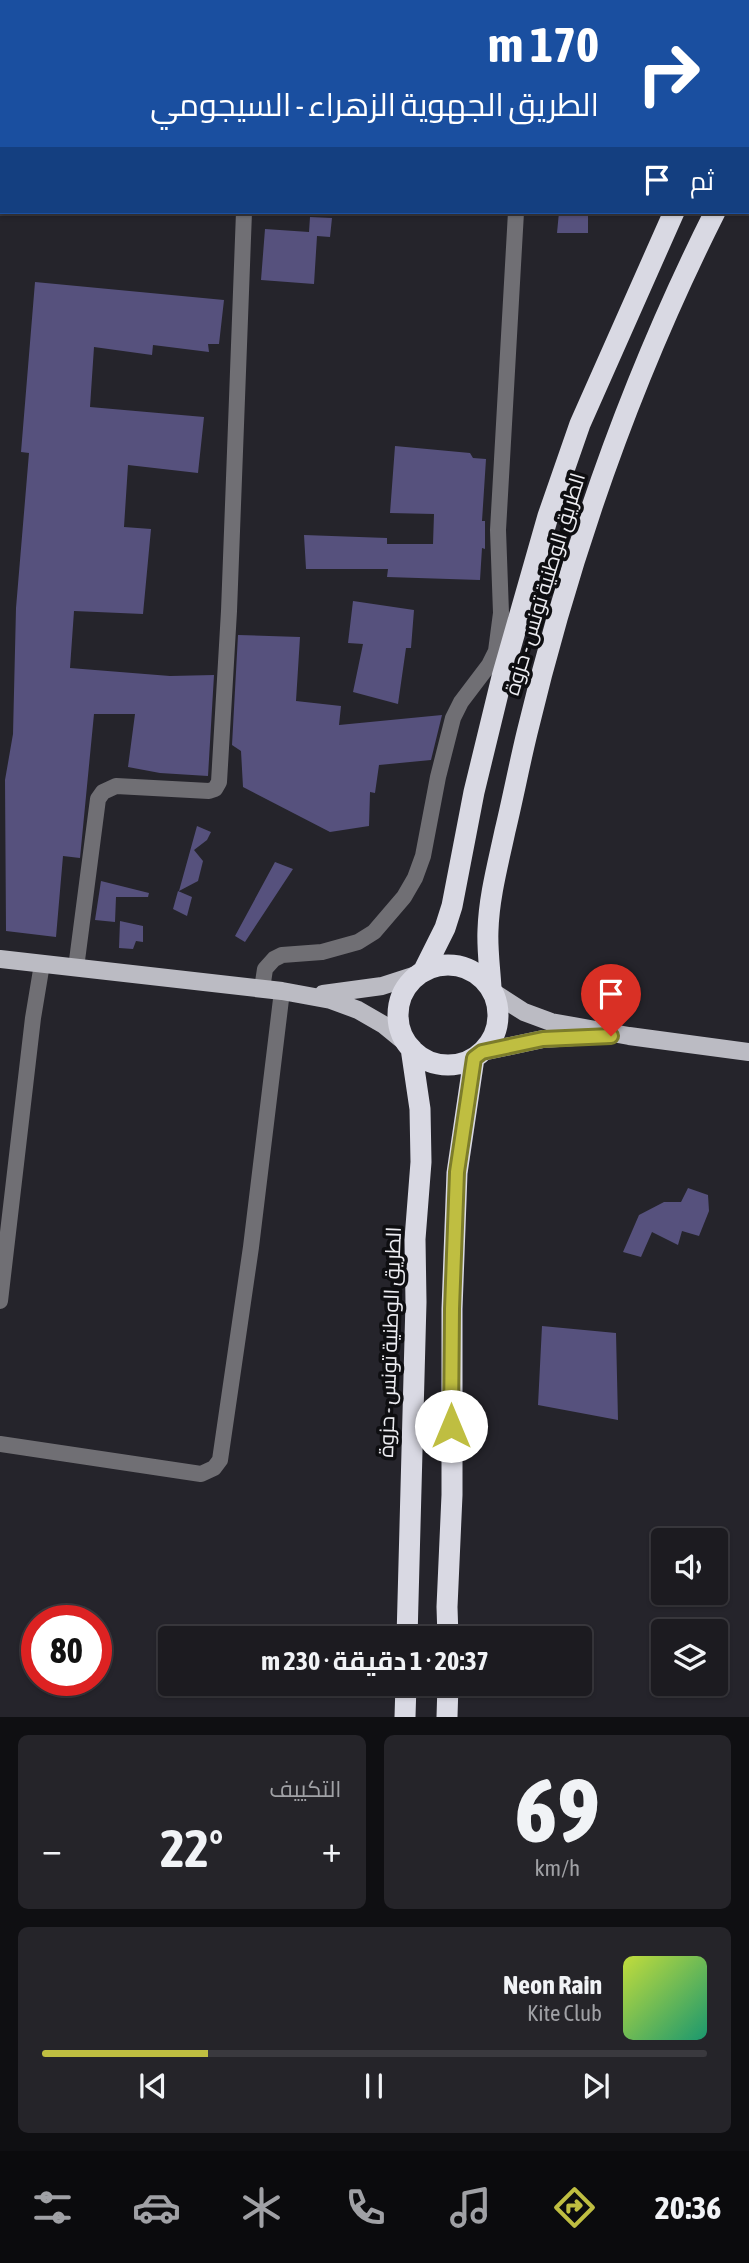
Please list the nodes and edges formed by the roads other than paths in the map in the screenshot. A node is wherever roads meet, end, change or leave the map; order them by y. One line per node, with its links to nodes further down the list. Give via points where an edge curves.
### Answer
1 (244, 214): 7 (street, via 219,782 209,791 116,786 103,792 98,799)
2 (516, 214): 9 (street, via 498,530 501,613 496,651 453,718 423,856 404,897 374,932 358,942 274,959 265,969)
3 (673, 214): 8 (highway, الطريق الوطنية تونس - حزوة, via 580,424 548,516 502,677 452,906)
4 (714, 214): 10 (highway, الطريق الوطنية تونس - حزوة, via 618,433 552,635 490,905)
5 (0, 959): 6 (main road)
6 (42, 964): 7 (main road); 17 (street)
7 (76, 968): 9 (main road)
8 (421, 973): 10 (highway, via 453,965 481,977); 12 (main road, via 382,986); 14 (highway, via 408,985 398,1014)
9 (262, 989): 11 (main road)
10 (492, 990): 13 (main road, via 535,1017); 16 (highway, via 498,1024)
11 (282, 991): 12 (main road); 18 (street, via 220,1460 201,1474)
12 (302, 995): 14 (main road, via 358,1010)
13 (629, 1036): 15 (main road); 16 (main road, via 543,1039)
14 (408, 1046): 16 (highway, via 441,1065); 19 (highway, الطريق الوطنية تونس - حزوة, via 420,1109 421,1162 415,1240)
15 (749, 1052)
16 (478, 1055): 20 (highway, via 457,1172)
17 (0, 1301)
18 (0, 1444)
19 (407, 1626)
20 (448, 1626)
21 (406, 1696): 23 (highway)
22 (448, 1696): 24 (highway)
23 (405, 1717)
24 (447, 1717)

